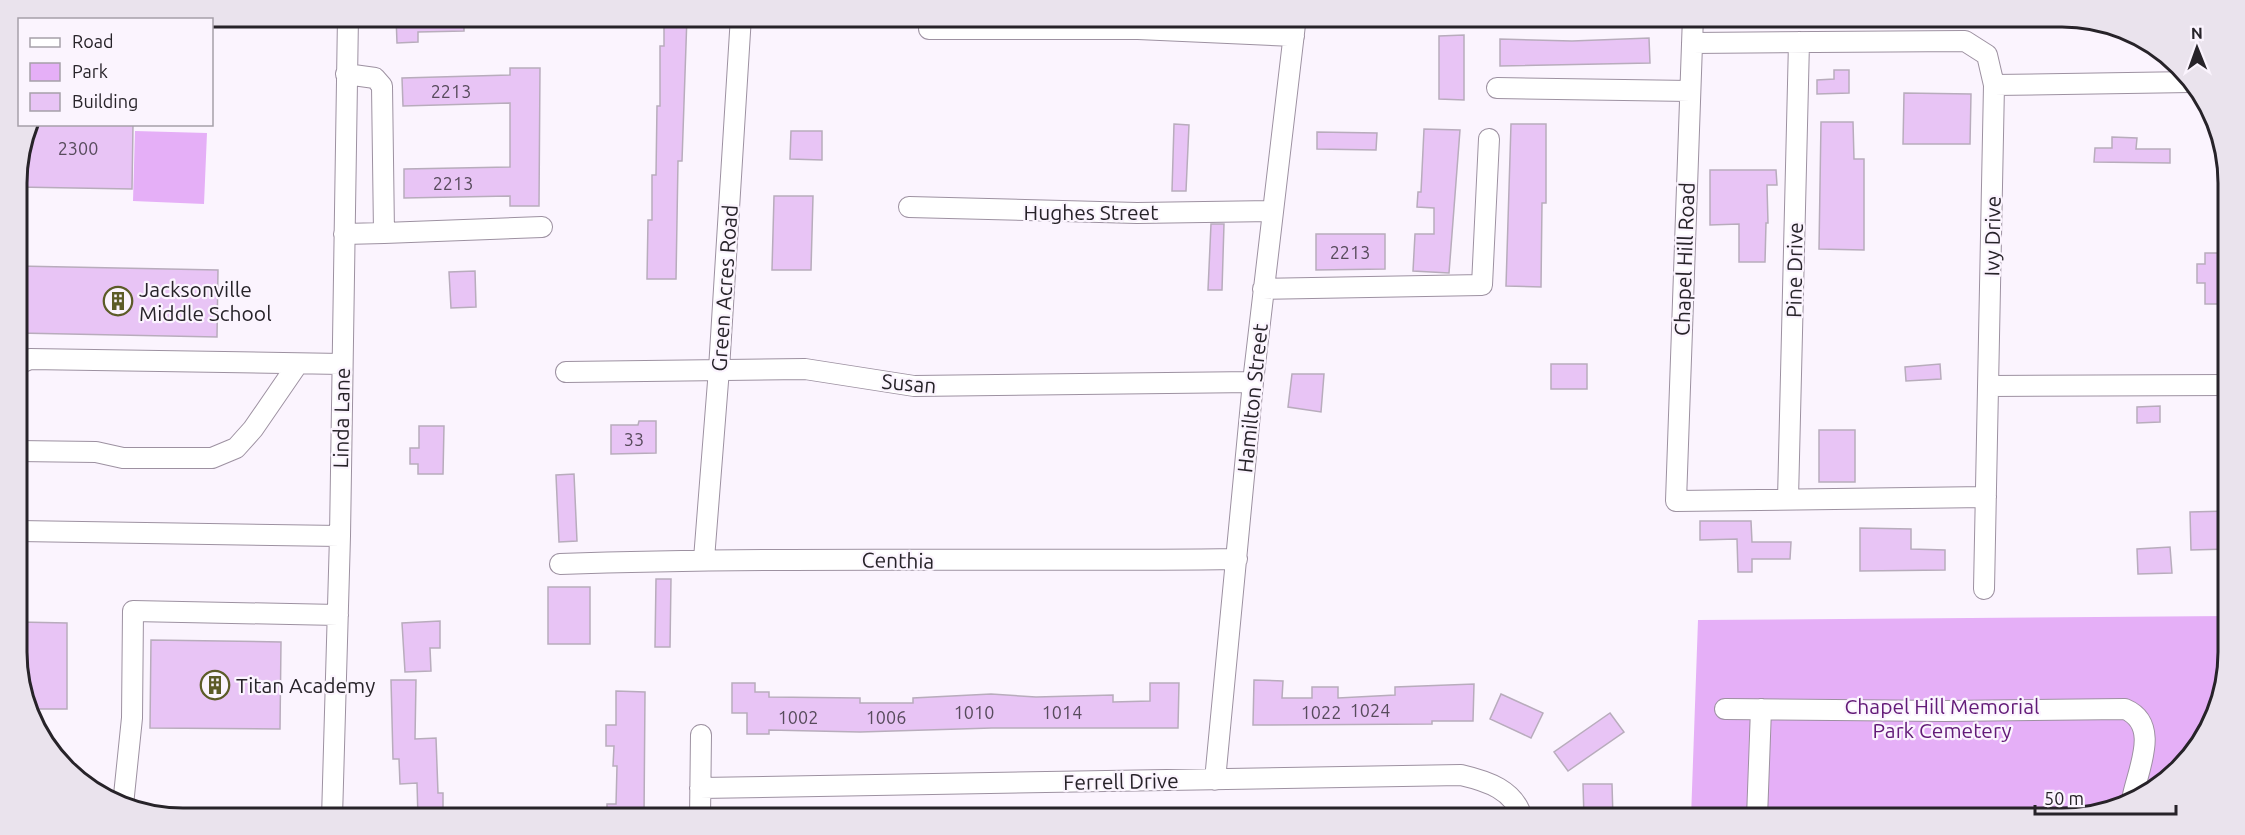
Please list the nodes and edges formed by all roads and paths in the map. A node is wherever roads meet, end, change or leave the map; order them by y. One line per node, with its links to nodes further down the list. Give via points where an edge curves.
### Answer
1 (348, 27): 9 (street, Linda Lane)
2 (740, 27): 24 (street, Green Acres Road)
3 (1243, 27): 6 (street)
4 (1295, 27): 16 (street, Hamilton Street)
5 (1693, 27): 8 (street, Chapel Hill Road)
6 (929, 29)
7 (1799, 42): 8 (street, Ivy Drive); 11 (street, Ivy Drive, via 1965,40 1987,55); 31 (street, Pine Drive)
8 (1692, 43): 13 (street, Chapel Hill Road)
9 (346, 74): 18 (street, via 375,78 382,86); 19 (street, Linda Lane)
10 (2180, 81): 11 (street)
11 (1994, 85): 28 (street, Ivy Drive)
12 (1497, 88): 13 (street)
13 (1690, 91): 31 (street, Chapel Hill Road, via 1676,501)
14 (1489, 139): 20 (street, via 1482,285)
15 (909, 207): 16 (street, Hughes Street, via 1137,213)
16 (1272, 211): 20 (street, Hamilton Street)
17 (542, 227): 18 (street)
18 (384, 233): 19 (street)
19 (344, 234): 22 (street, Linda Lane)
20 (1263, 289): 26 (street, Hamilton Street)
21 (27, 360): 23 (street)
22 (342, 364): 23 (street); 33 (street, Linda Lane)
23 (297, 365): 29 (street, via 236,448 212,458 123,458 96,452)
24 (719, 369): 25 (street, Susan); 26 (street, Susan, via 805,369 914,386); 34 (street, Green Acres Road)
25 (566, 372)
26 (1253, 382): 35 (street, Hamilton Street)
27 (2218, 385): 28 (street)
28 (1989, 386): 30 (street)
29 (27, 451)
30 (1986, 497): 31 (street); 37 (street)
31 (1788, 499)
32 (27, 531): 33 (street)
33 (340, 536): 38 (street, Linda Lane)
34 (704, 559): 35 (street, Centhia); 36 (street, Centhia)
35 (1236, 559): 42 (street, Hamilton Street)
36 (560, 564)
37 (1984, 589)
38 (338, 615): 45 (street, via 133,611 132,718); 46 (street, Linda Lane)
39 (1725, 709): 40 (street)
40 (1761, 709): 44 (street, via 2125,709 2142,721 2145,728); 49 (street)
41 (701, 735): 43 (street)
42 (1215, 780): 43 (street, Ferrell Drive); 48 (street, Ferrell Drive, via 1461,775 1497,786)
43 (700, 788): 47 (street)
44 (2134, 790)
45 (124, 796)
46 (332, 808)
47 (700, 808)
48 (1520, 808)
49 (1757, 808)

